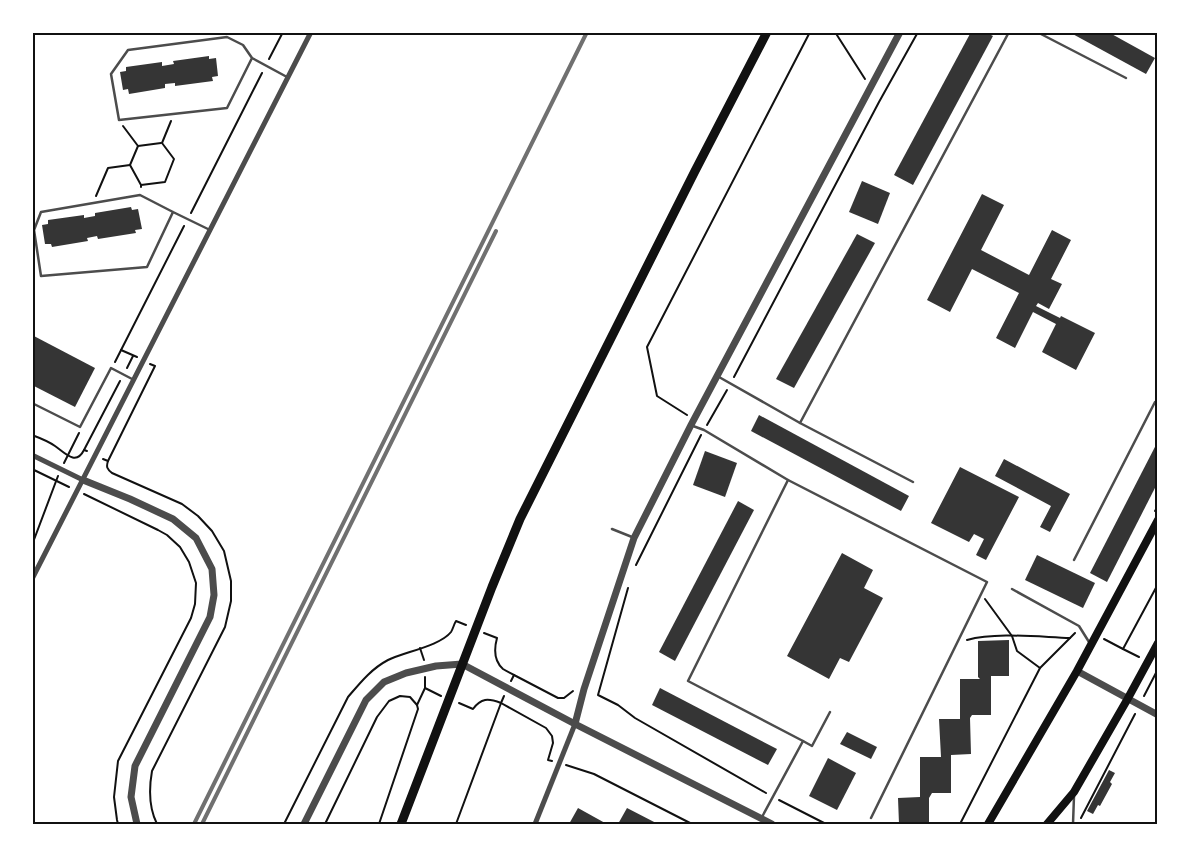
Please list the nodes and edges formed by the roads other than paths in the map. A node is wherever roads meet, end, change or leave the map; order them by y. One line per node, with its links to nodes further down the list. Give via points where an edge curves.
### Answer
1 (311, 32): 7 (street)
2 (767, 32): 29 (main road, via 520,519)
3 (900, 32): 11 (street)
4 (1009, 32): 16 (lane)
5 (1037, 32): 8 (lane)
6 (252, 58): 6 (lane, via 244,45 227,36 128,50 111,74 119,120 227,108); 7 (lane)
7 (288, 78): 10 (street)
8 (1126, 78)
9 (173, 212): 9 (lane, via 140,195 41,212 34,230 41,276 147,266); 10 (lane)
10 (210, 230): 12 (street)
11 (718, 376): 15 (street); 16 (lane)
12 (134, 380): 13 (lane, via 110,368 80,427); 18 (street)
13 (32, 403)
14 (1158, 403): 24 (lane, via 1155,402)
15 (693, 422): 19 (lane); 23 (street)
16 (800, 423): 20 (lane)
17 (32, 455): 18 (street)
18 (82, 480): 25 (street); 39 (street, via 173,519 196,538 212,569 214,595 210,617 135,766 131,797)
19 (788, 480): 35 (lane, via 688,681); 38 (lane, via 987,582)
20 (913, 482)
21 (1158, 520): 28 (main road)
22 (612, 529): 23 (lane)
23 (634, 538): 34 (street)
24 (1074, 560)
25 (32, 579)
26 (1012, 589): 28 (lane, via 1079,626)
27 (1158, 643): 31 (main road)
28 (1091, 645): 30 (main road)
29 (462, 664): 34 (street); 40 (street, via 406,672 384,682 366,700); 41 (main road)
30 (1077, 672): 31 (street); 44 (main road)
31 (1127, 700): 33 (street); 36 (main road)
32 (830, 712): 35 (lane, via 812,746)
33 (1158, 715)
34 (575, 724): 37 (street); 42 (street)
35 (803, 741): 37 (lane)
36 (1074, 792): 45 (main road); 46 (lane)
37 (761, 818): 43 (street)
38 (871, 818)
39 (137, 824)
40 (304, 824)
41 (401, 824)
42 (535, 824)
43 (772, 824)
44 (988, 824)
45 (1047, 824)
46 (1073, 824)

